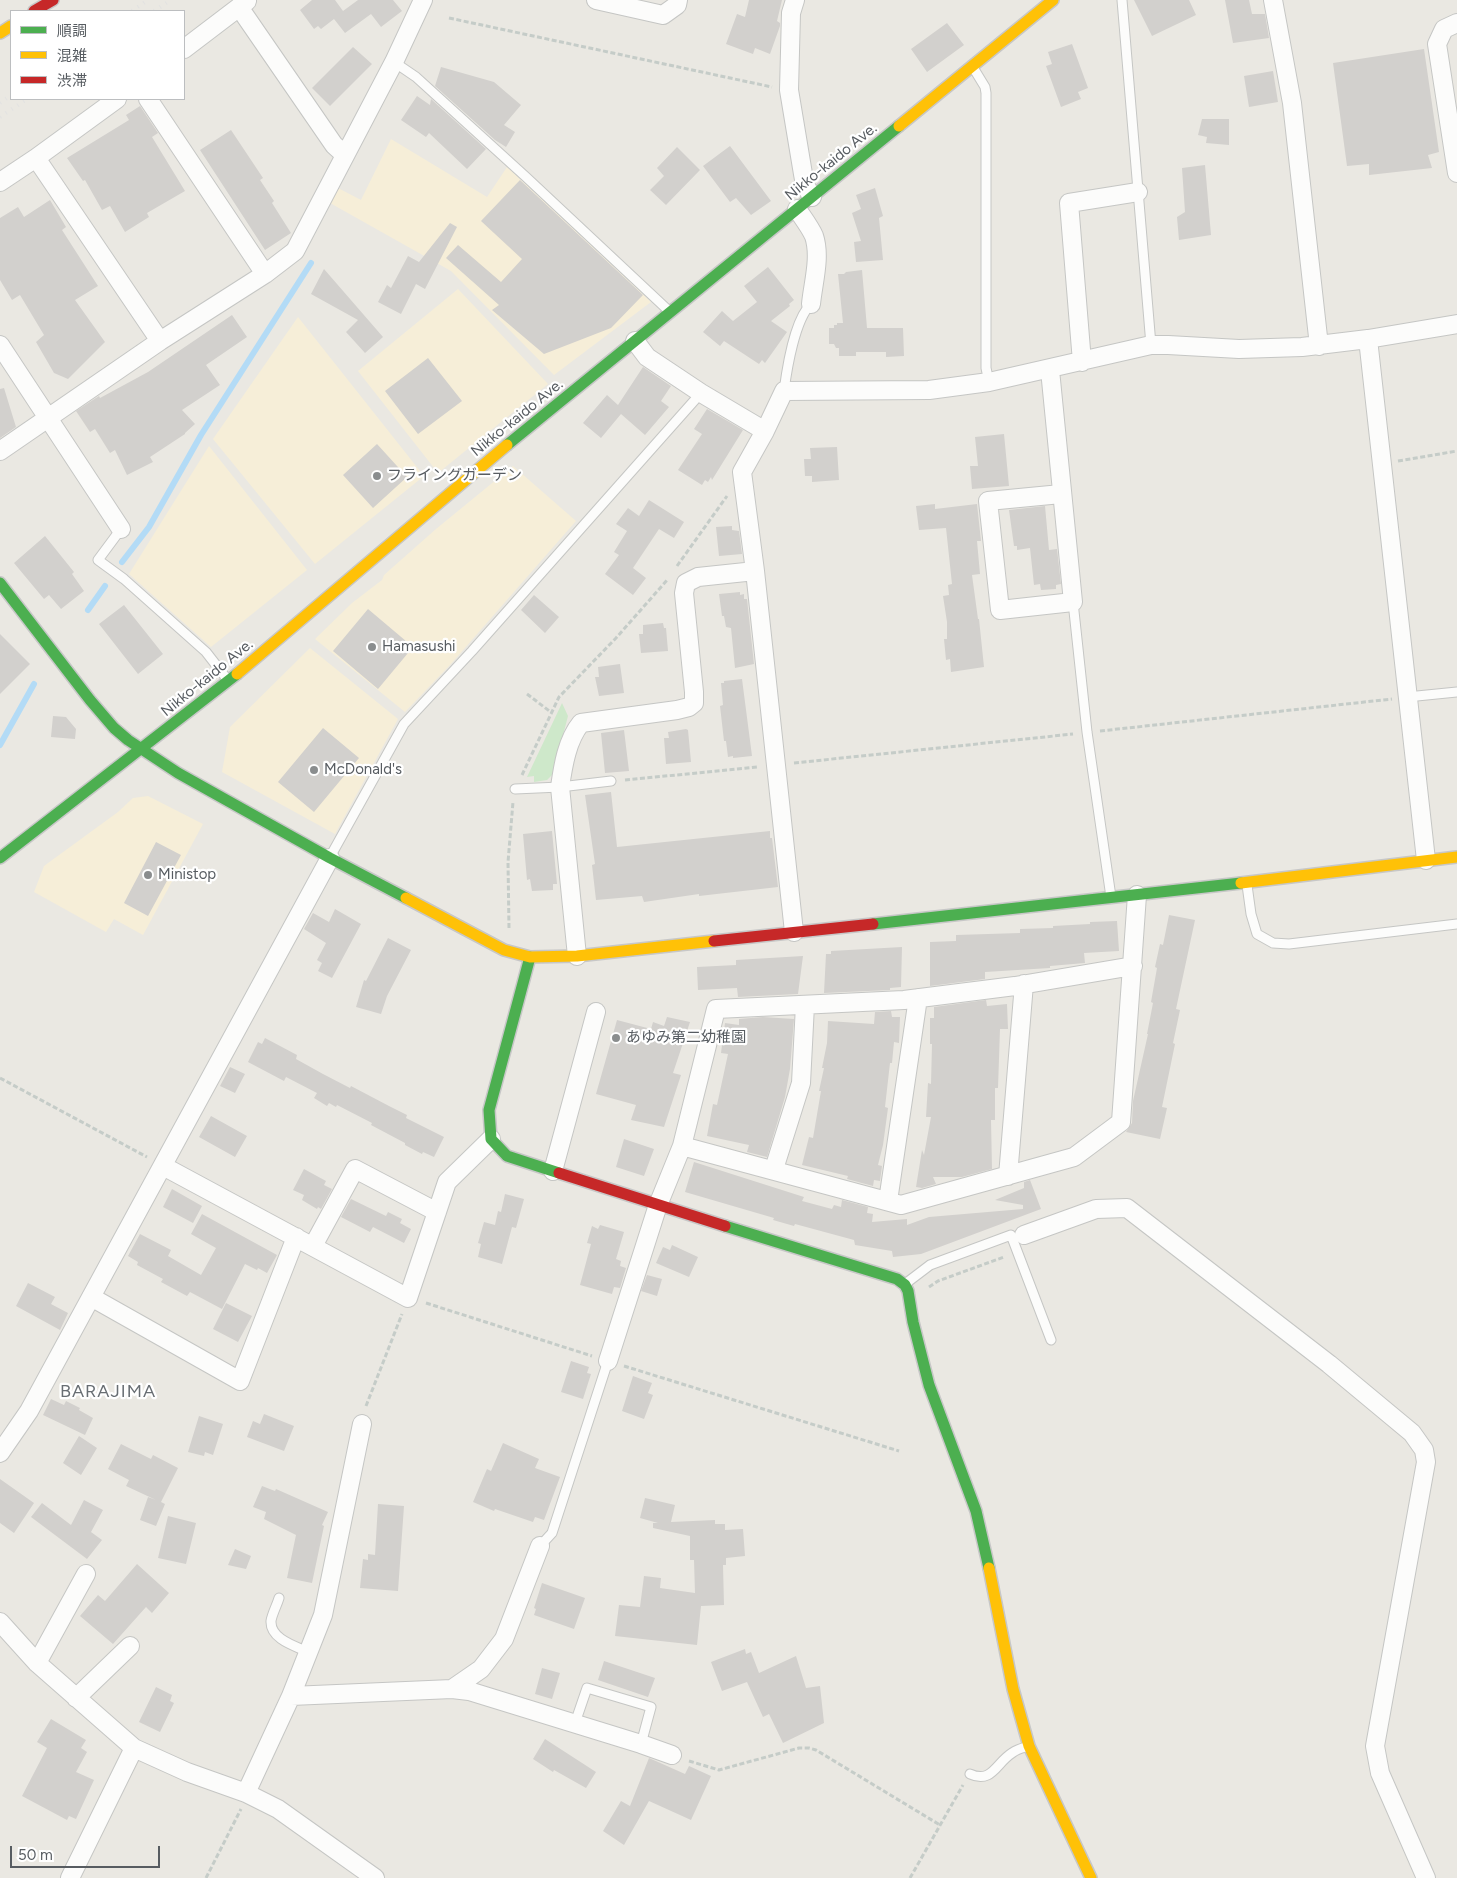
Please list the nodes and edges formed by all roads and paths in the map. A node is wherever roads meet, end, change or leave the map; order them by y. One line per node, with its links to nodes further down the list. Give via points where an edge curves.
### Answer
1 (53, 0): 10 (main road)
2 (423, 0): 14 (street)
3 (596, 0): 4 (street, via 663,15 677,5)
4 (678, 0)
5 (795, 0): 16 (street, via 791,13)
6 (1053, 0): 15 (main road, Nikko-kaido Ave.)
7 (1122, 0): 23 (lane)
8 (1273, 0): 35 (street, via 1292,103)
9 (243, 3): 13 (street); 19 (street, via 334,145)
10 (37, 6)
11 (449, 18): 16 (path)
12 (1457, 24): 21 (street, via 1444,29 1438,44)
13 (185, 48)
14 (394, 62): 19 (street); 28 (lane, via 416,77 519,170)
15 (971, 65): 24 (main road, Nikko-kaido Ave.); 38 (lane, via 986,93 986,368)
16 (790, 90): 24 (street, via 802,174)
17 (116, 100): 20 (street)
18 (149, 100): 26 (street)
19 (345, 155): 26 (street, via 295,251)
20 (36, 158): 22 (street); 31 (street)
21 (1457, 173)
22 (0, 182)
23 (1138, 192): 34 (lane); 36 (street, via 1069,203)
24 (812, 197): 25 (main road, Nikko-kaido Ave.)
25 (797, 209): 27 (street, via 814,237 816,249); 28 (main road, Nikko-kaido Ave.)
26 (265, 274): 31 (street)
27 (810, 304): 39 (lane, via 801,319)
28 (670, 313): 32 (main road, Nikko-kaido Ave.)
29 (1457, 324): 30 (street)
30 (1368, 339): 35 (street); 45 (street)
31 (160, 341): 41 (street)
32 (635, 341): 40 (street, via 647,357); 54 (main road, Nikko-kaido Ave., via 457,486)
33 (0, 344): 41 (street)
34 (1151, 345): 35 (street, via 1239,349); 36 (street)
35 (1319, 346)
36 (1082, 362): 37 (street)
37 (1050, 370): 38 (street); 47 (street)
38 (989, 382): 39 (street, via 929,390)
39 (784, 391): 42 (street)
40 (701, 393): 42 (street); 67 (lane, via 404,724)
41 (47, 418): 43 (street); 48 (street)
42 (765, 431): 46 (street)
43 (0, 451)
44 (1457, 451): 45 (path)
45 (1381, 464): 57 (street)
46 (742, 472): 49 (path); 50 (street)
47 (1061, 494): 53 (street); 53 (street, via 988,501 1000,610)
48 (121, 529): 54 (lane, via 98,560 206,652)
49 (674, 571)
50 (755, 571): 61 (street); 63 (street, via 698,577 686,583 684,593 694,703 677,710 581,723 562,769)
51 (670, 576): 58 (path, via 559,697)
52 (0, 582): 60 (main road, via 114,728)
53 (1073, 602): 59 (lane)
54 (229, 681): 60 (main road, Nikko-kaido Ave.)
55 (1457, 692): 57 (lane)
56 (527, 694): 58 (path)
57 (1407, 697): 59 (path); 68 (street)
58 (552, 713): 64 (path)
59 (1087, 732): 61 (path); 71 (lane)
60 (142, 749): 66 (main road, Nikko-kaido Ave.); 67 (main road, via 178,773)
61 (777, 765): 62 (path); 73 (street)
62 (611, 781): 63 (lane)
63 (560, 787): 64 (lane); 75 (street)
64 (515, 789): 74 (path, via 508,862 509,928)
65 (1457, 857): 68 (main road)
66 (0, 858)
67 (330, 858): 74 (main road); 85 (street)
68 (1426, 860): 69 (main road)
69 (1246, 882): 70 (main road); 72 (lane, via 1257,934 1273,943 1289,944)
70 (1137, 895): 71 (main road); 77 (street)
71 (1111, 897): 73 (main road)
72 (1457, 924)
73 (794, 932): 75 (main road)
74 (504, 950): 76 (main road)
75 (577, 956): 76 (main road)
76 (530, 958): 83 (main road, via 489,1110)
77 (1133, 966): 78 (street); 88 (street, via 1121,1122 1074,1157)
78 (1024, 984): 79 (street); 88 (street)
79 (918, 998): 80 (street); 89 (street)
80 (805, 1005): 84 (street, via 716,1009); 86 (street, via 801,1082)
81 (596, 1012): 87 (street)
82 (0, 1078): 85 (path)
83 (491, 1139): 87 (main road, via 507,1156); 91 (street, via 447,1182)
84 (682, 1146): 86 (street); 90 (street)
85 (163, 1166): 93 (street); 96 (street)
86 (774, 1169): 89 (street)
87 (553, 1171): 90 (main road)
88 (1008, 1176): 89 (street, via 901,1205)
89 (888, 1201)
90 (658, 1205): 95 (main road); 99 (street)
91 (437, 1212): 94 (street, via 355,1169); 97 (street)
92 (1024, 1235): 126 (street, via 1096,1208 1127,1208 1329,1364 1412,1433 1424,1450 1426,1462 1375,1746 1380,1773)
93 (296, 1237): 94 (street); 96 (street, via 240,1381)
94 (312, 1246): 97 (street)
95 (905, 1284): 98 (lane, via 930,1266 1011,1235); 115 (main road, via 930,1385 984,1540 1013,1689)
96 (91, 1297): 102 (street, via 29,1411)
97 (408, 1298): 99 (path); 100 (path, via 368,1399)
98 (1051, 1340)
99 (608, 1361): 101 (path); 103 (lane, via 552,1533)
100 (362, 1424): 108 (street, via 323,1614)
101 (899, 1451)
102 (0, 1453)
103 (540, 1546): 110 (street, via 504,1639 481,1669)
104 (86, 1574): 109 (street)
105 (279, 1598): 108 (lane, via 271,1620 272,1630 279,1638)
106 (0, 1622): 109 (street)
107 (130, 1646): 112 (street)
108 (308, 1652): 111 (street)
109 (37, 1663): 112 (street)
110 (452, 1689): 111 (street); 113 (street, via 469,1691)
111 (291, 1696): 119 (street)
112 (76, 1698): 116 (street)
113 (575, 1723): 114 (street); 114 (lane, via 587,1688 633,1702 651,1708)
114 (641, 1744): 117 (street)
115 (1029, 1746): 118 (lane, via 1012,1752 987,1776 978,1778); 125 (main road)
116 (134, 1748): 119 (street); 121 (street)
117 (672, 1755): 120 (path, via 719,1770 809,1748)
118 (970, 1774): 120 (path)
119 (247, 1794): 122 (path); 123 (street, via 278,1809)
120 (940, 1825): 124 (path)
121 (70, 1878)
122 (206, 1878)
123 (376, 1878)
124 (910, 1878)
125 (1091, 1878)
126 (1426, 1878)

